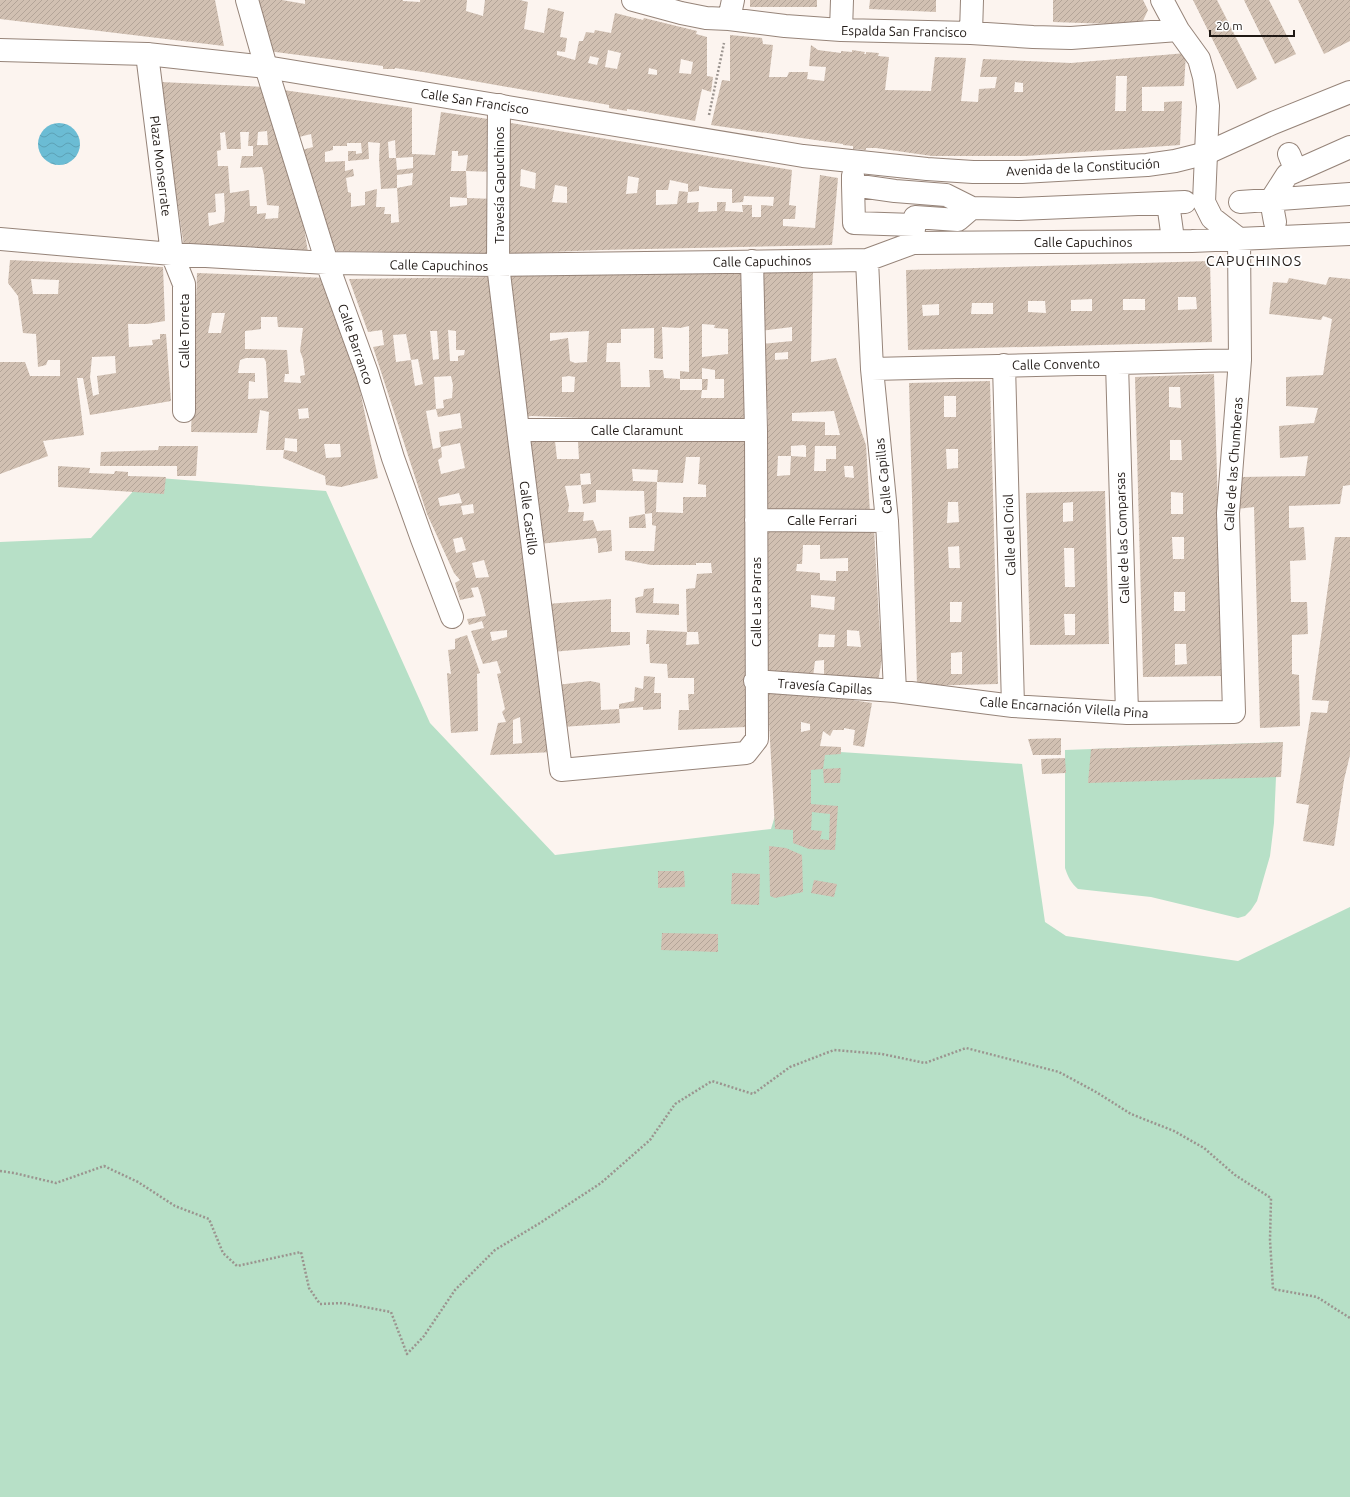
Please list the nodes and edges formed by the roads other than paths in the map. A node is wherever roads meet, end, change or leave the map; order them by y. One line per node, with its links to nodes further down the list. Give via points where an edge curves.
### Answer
1 (247, 0): 12 (street, Calle Barranco)
2 (633, 0): 6 (street, Espalda San Francisco, via 706,18)
3 (842, 0): 7 (street)
4 (972, 0): 9 (street)
5 (1162, 0): 8 (street)
6 (731, 9): 7 (street, Espalda San Francisco, via 785,26)
7 (841, 30): 9 (street, Espalda San Francisco)
8 (1178, 30): 9 (street, Espalda San Francisco, via 1071,38); 16 (street, via 1199,59 1204,77 1208,106)
9 (971, 33)
10 (0, 50): 11 (street)
11 (147, 54): 12 (street, Calle San Francisco); 31 (street, Plaza Monserrate)
12 (266, 67): 14 (street, Calle San Francisco); 34 (street, Calle Barranco)
13 (1350, 92): 16 (street, Avenida de la Constitución)
14 (499, 105): 17 (street, Calle San Francisco); 35 (street, Travesía Capuchinos)
15 (1350, 147): 21 (street, via 1292,162)
16 (1207, 153): 17 (street, Avenida de la Constitución, via 1147,165 1022,172 927,169); 30 (street, via 1204,202 1212,218)
17 (803, 156)
18 (898, 191): 20 (street); 25 (street); 25 (street, via 853,180 854,223 866,226)
19 (1347, 192): 21 (street)
20 (920, 193): 23 (street, via 946,195); 26 (street)
21 (1271, 200): 22 (street); 24 (street)
22 (1240, 202)
23 (972, 208): 26 (street, via 958,220); 27 (street, via 1019,209 1177,203)
24 (1275, 222)
25 (891, 224): 26 (street)
26 (914, 224)
27 (1172, 232)
28 (1350, 234): 30 (street, Calle Capuchinos)
29 (0, 239): 31 (street)
30 (1239, 239): 32 (street, Calle Capuchinos, via 913,243); 36 (street, Calle de las Chumberas)
31 (172, 254): 34 (street, Calle Capuchinos); 40 (street, Calle Torreta, via 184,284)
32 (867, 260): 33 (street, Calle Capuchinos); 39 (street, Calle Capillas)
33 (752, 262): 35 (street, Calle Capuchinos); 42 (street, Calle Las Parras)
34 (327, 263): 35 (street, Calle Capuchinos); 45 (street, Calle Barranco, via 367,373 393,458)
35 (498, 265): 41 (street, Calle Castillo)
36 (1240, 360): 37 (street, Calle Convento); 49 (street, Calle de las Chumberas, via 1228,513)
37 (1117, 363): 38 (street, Calle Convento); 50 (street, Calle de las Comparsas)
38 (1004, 365): 39 (street, Calle Convento); 48 (street, Calle del Oriol)
39 (872, 369): 44 (street, Calle Capillas)
40 (184, 411)
41 (518, 430): 42 (street, Calle Claramunt); 51 (street, Calle Castillo)
42 (756, 430): 43 (street, Calle Las Parras)
43 (756, 520): 44 (street, Calle Ferrari); 46 (street, Calle Las Parras)
44 (887, 521): 47 (street, Calle Capillas)
45 (452, 618)
46 (756, 681): 47 (street, Travesía Capillas); 51 (street, Calle Las Parras, via 757,739 746,752)
47 (895, 691): 48 (street, Calle Encarnación Vilella Pina)
48 (1013, 706): 50 (street, Calle Encarnación Vilella Pina)
49 (1234, 712): 50 (street, Calle Encarnación Vilella Pina)
50 (1127, 713)
51 (561, 770)

